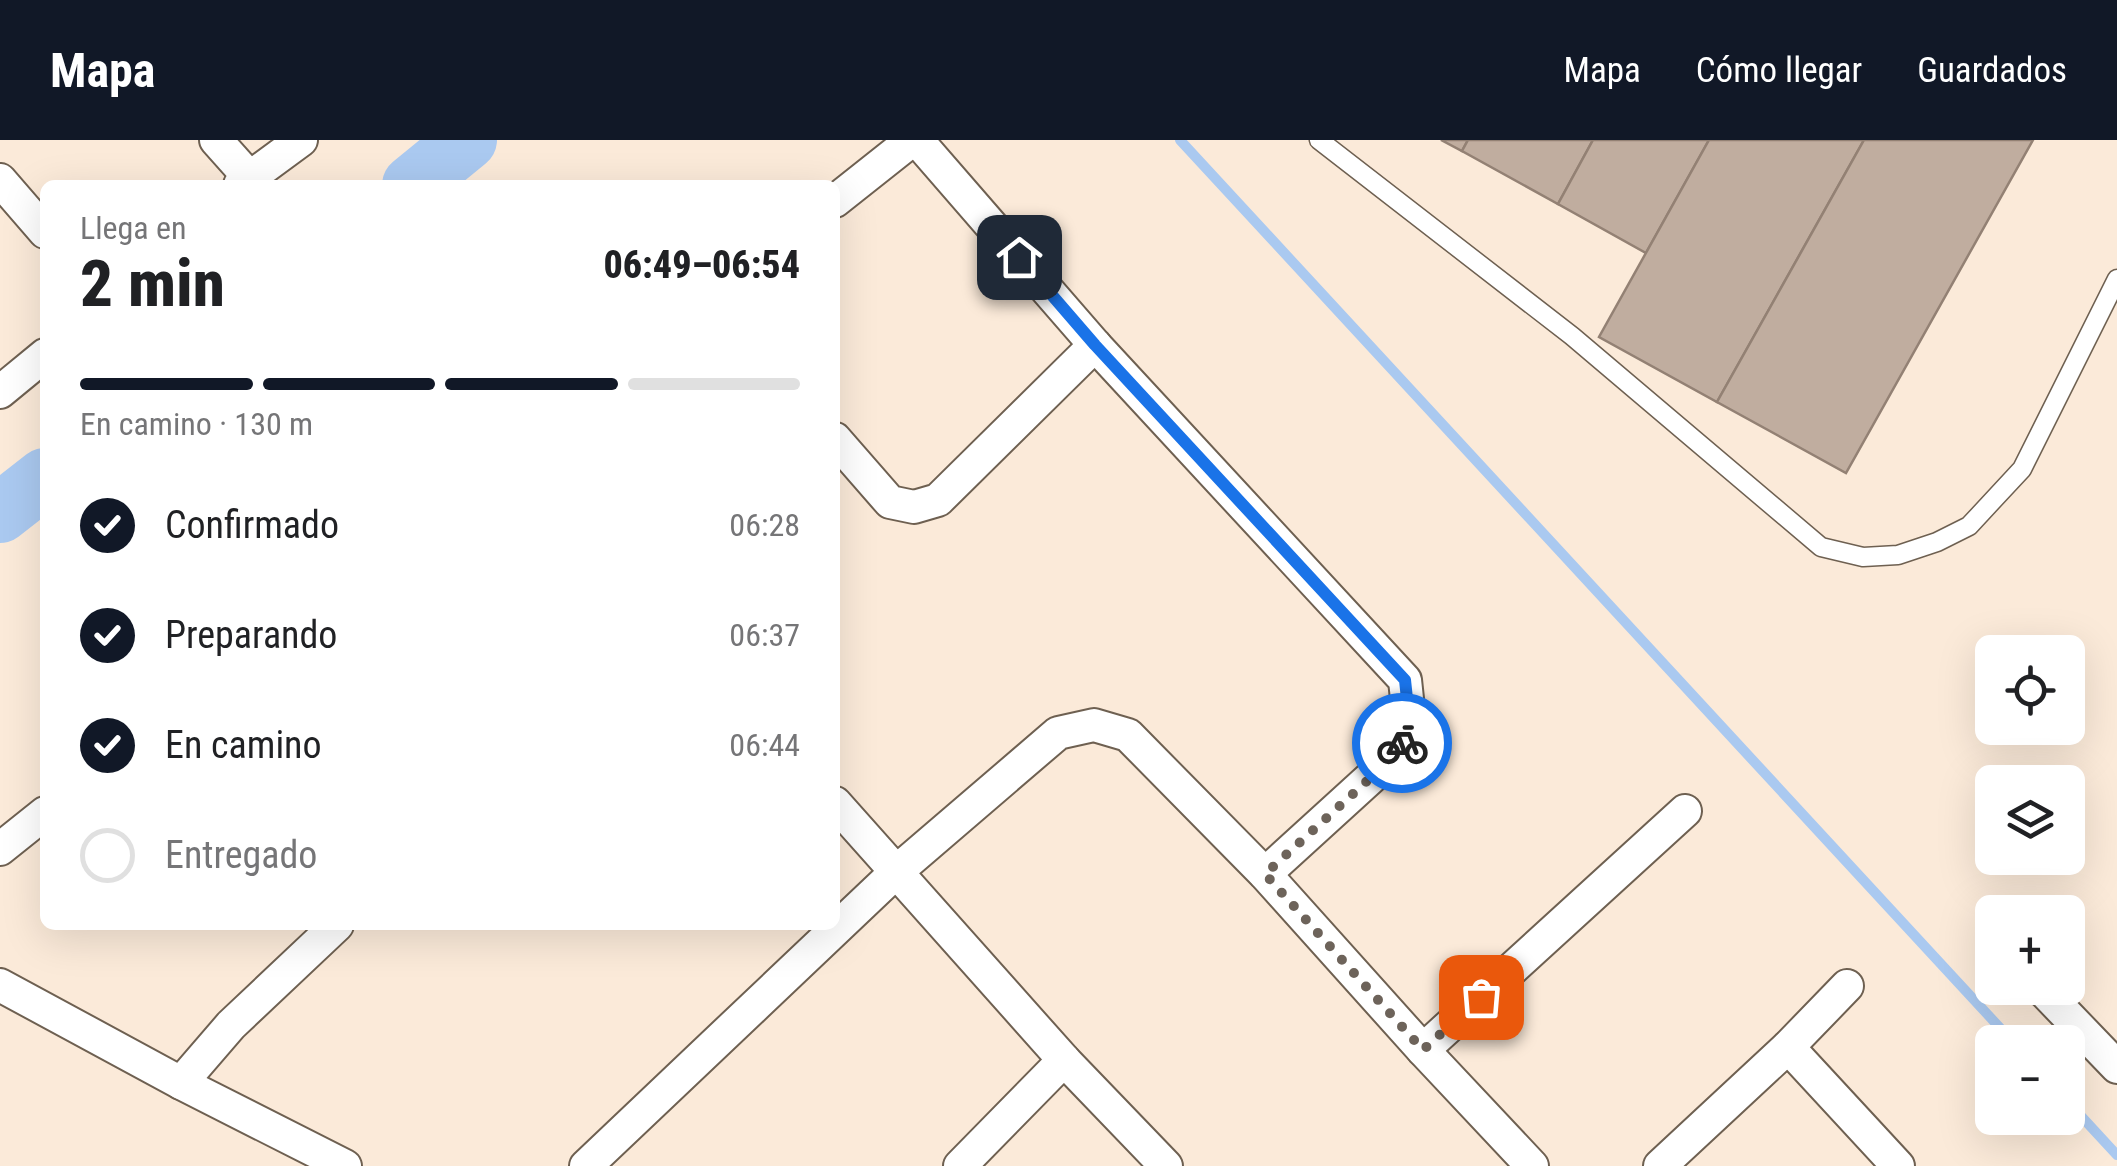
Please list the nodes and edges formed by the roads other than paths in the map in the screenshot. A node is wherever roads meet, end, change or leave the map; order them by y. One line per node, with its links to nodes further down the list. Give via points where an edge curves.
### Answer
1 (216, 140): 6 (street)
2 (301, 140): 7 (street)
3 (915, 140): 8 (street); 11 (street)
4 (1319, 140): 10 (lane, via 1572,336 1821,546 1862,557 1898,555 1969,526 2022,470)
5 (0, 180): 9 (street)
6 (243, 180)
7 (245, 180)
8 (840, 197)
9 (40, 226)
10 (2117, 279)
11 (1095, 345): 14 (street, via 938,500 914,507 890,502); 20 (street, via 1405,680 1409,718 1400,751)
12 (40, 358): 13 (street)
13 (0, 392)
14 (840, 445)
15 (840, 809): 19 (street)
16 (1685, 811): 28 (street)
17 (40, 817): 18 (street)
18 (0, 849)
19 (896, 872): 20 (street, via 1058,733 1094,725 1128,735); 21 (street); 29 (street)
20 (1265, 874): 28 (street)
21 (840, 925)
22 (333, 930): 31 (street, via 231,1025)
23 (835, 930): 33 (street)
24 (0, 985): 31 (street)
25 (1847, 986): 27 (street)
26 (2058, 1005): 30 (street)
27 (1788, 1047): 37 (street); 38 (street)
28 (1423, 1050): 36 (street)
29 (1064, 1060): 34 (street); 35 (street)
30 (2117, 1066)
31 (181, 1083): 32 (street)
32 (345, 1166)
33 (586, 1166)
34 (960, 1166)
35 (1166, 1166)
36 (1532, 1166)
37 (1660, 1166)
38 (1898, 1166)

